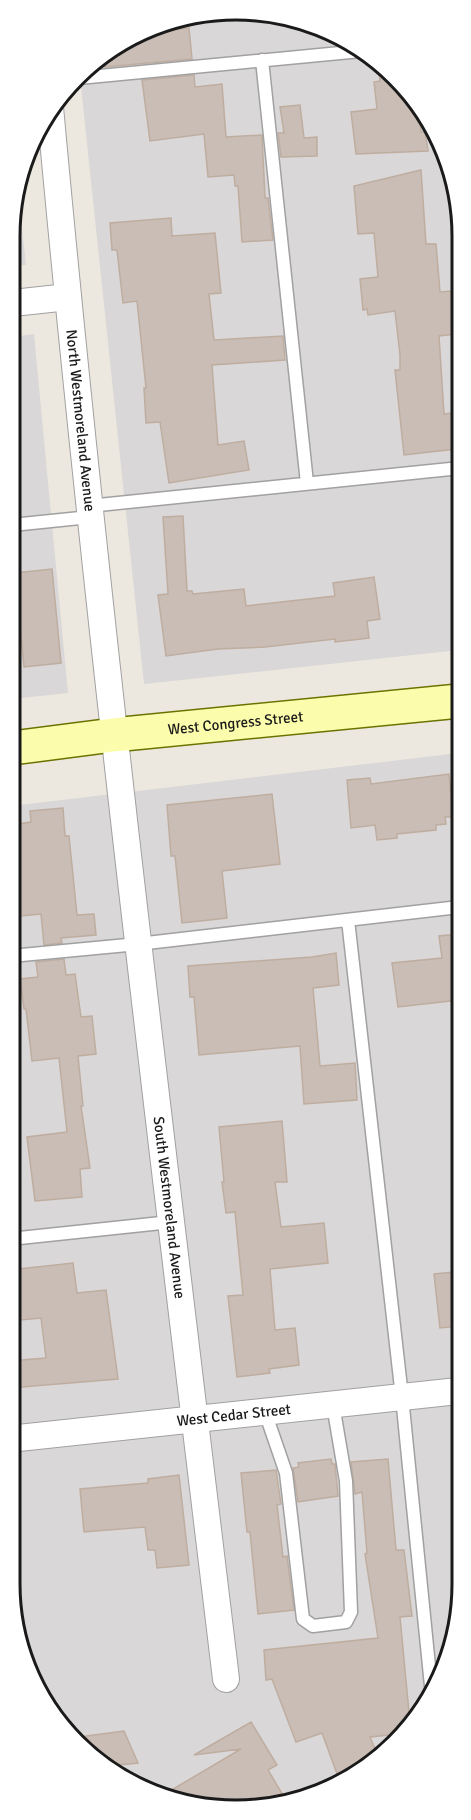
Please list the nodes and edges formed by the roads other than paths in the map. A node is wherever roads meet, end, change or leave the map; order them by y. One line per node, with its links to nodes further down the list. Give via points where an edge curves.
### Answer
1 (350, 52): 2 (lane)
2 (262, 60): 3 (lane); 8 (lane)
3 (89, 77)
4 (51, 122): 5 (street, North Westmoreland Avenue)
5 (68, 297): 6 (street); 9 (street, North Westmoreland Avenue)
6 (20, 302)
7 (452, 469): 8 (lane)
8 (306, 483): 9 (lane)
9 (90, 512): 10 (lane); 12 (street, North Westmoreland Avenue)
10 (20, 524)
11 (452, 701): 12 (main road, West Congress Street)
12 (113, 735): 13 (main road, West Congress Street); 16 (street, South Westmoreland Avenue)
13 (20, 747)
14 (452, 908): 15 (lane)
15 (348, 920): 16 (lane); 21 (lane)
16 (138, 944): 17 (lane); 18 (street, South Westmoreland Avenue)
17 (20, 955)
18 (171, 1222): 19 (lane); 24 (street, South Westmoreland Avenue)
19 (20, 1238)
20 (452, 1392): 21 (street, West Cedar Street)
21 (402, 1397): 22 (street, West Cedar Street); 26 (lane)
22 (333, 1405): 23 (street, West Cedar Street); 23 (lane, via 346,1481 351,1612 346,1622 313,1626 303,1618 286,1473)
23 (266, 1412): 24 (street, West Cedar Street)
24 (195, 1419): 25 (street, West Cedar Street); 27 (street, South Westmoreland Avenue)
25 (20, 1438)
26 (430, 1678)
27 (226, 1679)

